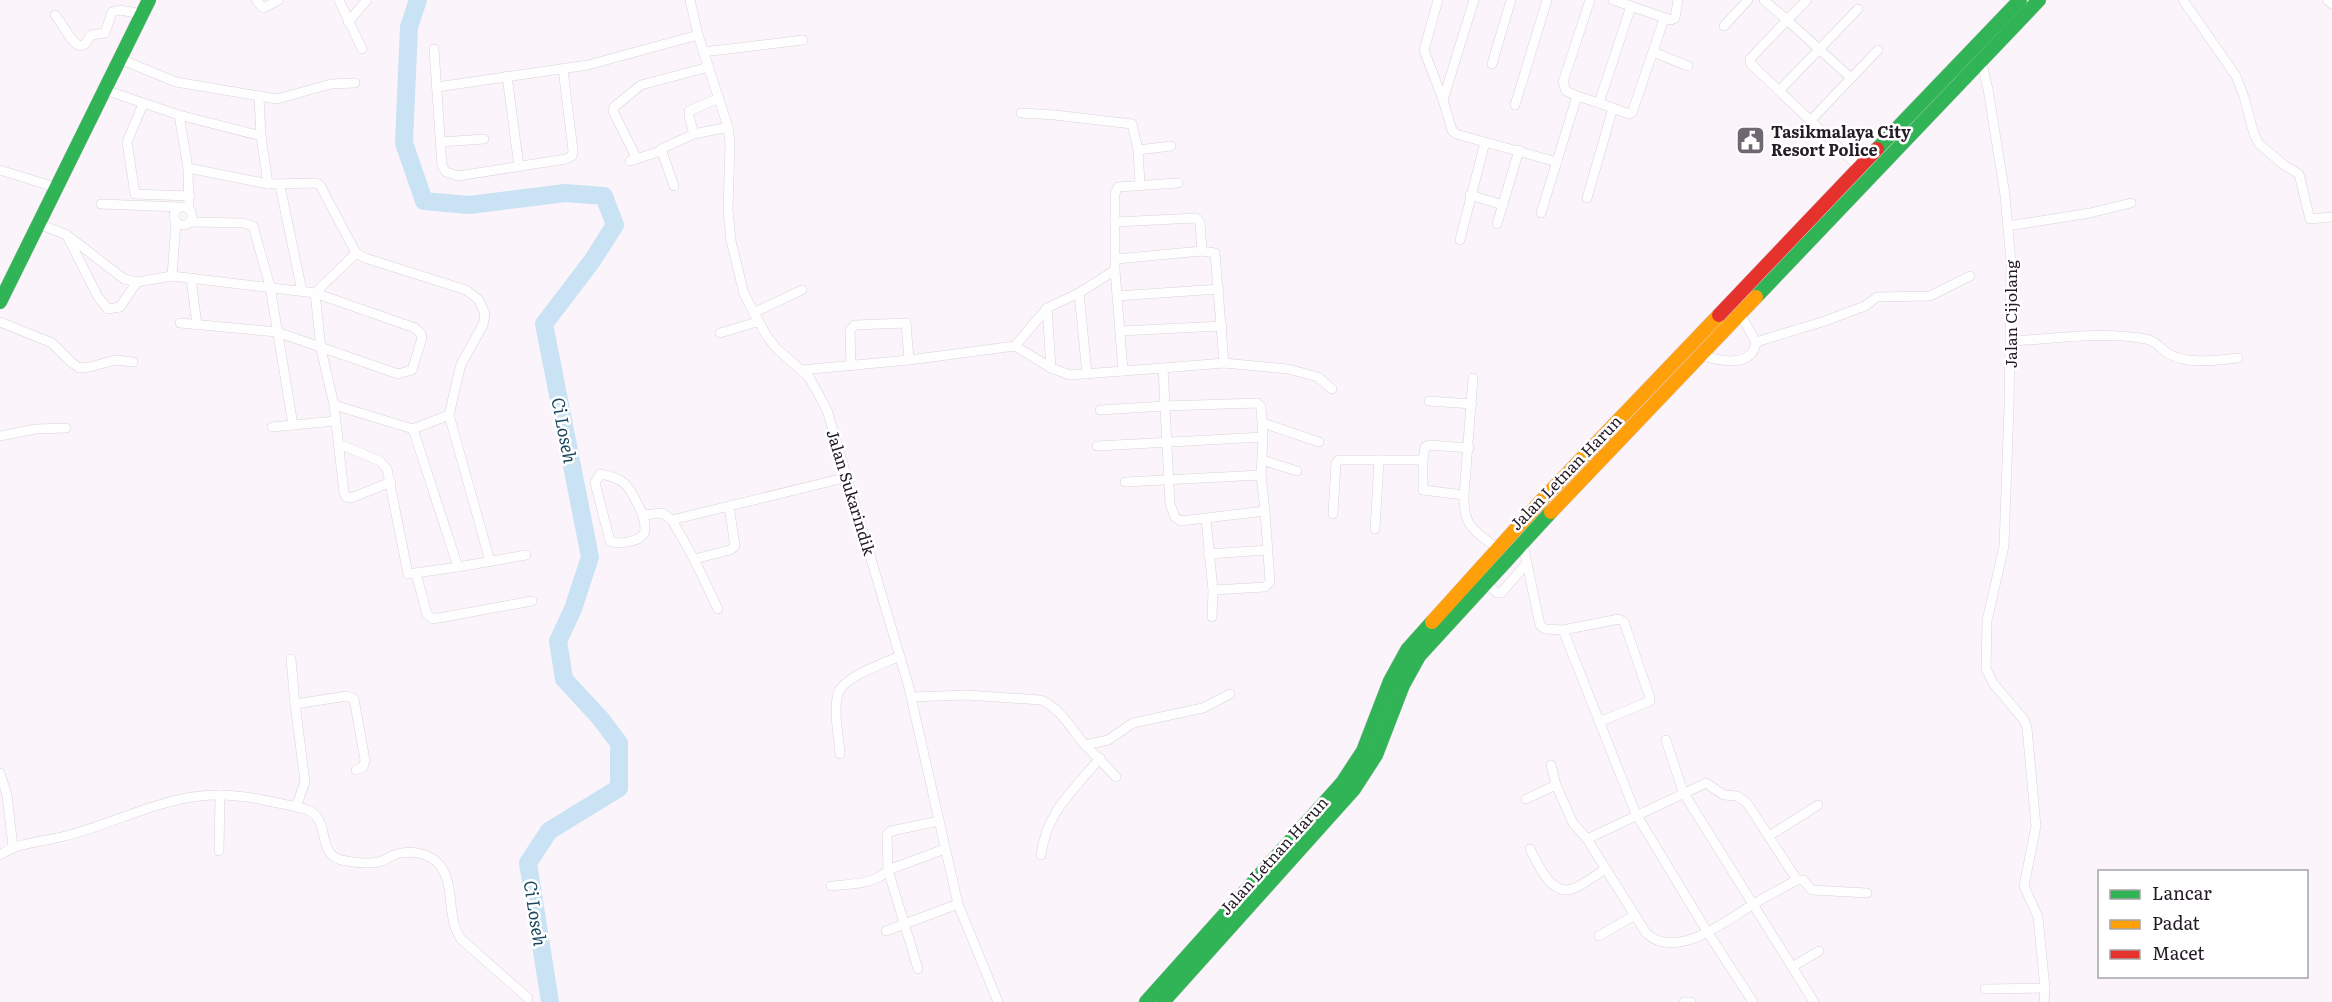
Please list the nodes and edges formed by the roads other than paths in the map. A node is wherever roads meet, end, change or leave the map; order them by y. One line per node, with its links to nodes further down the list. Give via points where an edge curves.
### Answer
1 (149, 0): 24 (main road)
2 (256, 0): 3 (street, via 263,8)
3 (279, 0)
4 (339, 0): 28 (street)
5 (367, 0): 28 (street)
6 (690, 0): 30 (street, Jalan Sukarindik)
7 (1438, 0): 53 (street, via 1424,51)
8 (1474, 0): 53 (street)
9 (1511, 0): 40 (street)
10 (1547, 0): 56 (street)
11 (1590, 0): 50 (street, via 1563,82 1566,91)
12 (1613, 0): 22 (street)
13 (1678, 0): 26 (street, via 1675,18)
14 (1748, 0): 29 (street)
15 (1764, 0): 27 (street)
16 (1807, 0): 27 (street)
17 (2039, 0): 39 (main road, Jalan Letnan Harun)
18 (2183, 0): 93 (street, via 2236,76 2259,144 2299,174 2310,219)
19 (2327, 0): 21 (street)
20 (2017, 1): 64 (main road, Jalan Letnan Harun)
21 (2332, 4)
22 (1631, 6): 26 (street); 54 (street)
23 (1858, 9): 34 (street)
24 (142, 14): 25 (street, via 112,12 105,33 91,35 80,46); 38 (main road)
25 (55, 15)
26 (1664, 19): 37 (street)
27 (1787, 20): 34 (street); 49 (street, via 1750,59 1753,67)
28 (348, 22): 32 (street)
29 (1724, 26)
30 (699, 35): 36 (street, Jalan Sukarindik); 43 (street)
31 (803, 40): 36 (street)
32 (362, 49)
33 (434, 49): 47 (street)
34 (1819, 50): 45 (street); 49 (street)
35 (1878, 50): 45 (street)
36 (703, 51): 42 (street, Jalan Sukarindik)
37 (1653, 52): 41 (street); 57 (street, via 1632,113)
38 (120, 59): 48 (main road); 51 (street, via 176,82)
39 (1981, 60): 64 (main road, Jalan Letnan Harun); 99 (street, Jalan Cijolang)
40 (1492, 64)
41 (1688, 66)
42 (709, 67): 52 (street, Jalan Sukarindik); 71 (street, via 641,85 614,106 634,160)
43 (563, 69): 44 (street); 73 (street, via 572,156)
44 (507, 76): 47 (street); 73 (street)
45 (1851, 78): 60 (street)
46 (355, 84): 51 (street, via 331,84 277,99)
47 (437, 87): 66 (street)
48 (105, 90): 55 (street); 82 (main road)
49 (1779, 92): 60 (street)
50 (1577, 96): 54 (street); 72 (street)
51 (259, 97): 63 (street)
52 (719, 98): 61 (street, Jalan Sukarindik); 62 (street, via 689,111)
53 (1443, 100): 67 (street, via 1453,132)
54 (1599, 103): 57 (street)
55 (143, 104): 59 (street); 83 (street, via 127,142)
56 (1515, 105)
57 (1613, 108): 86 (street)
58 (1021, 113): 69 (street, via 1132,124)
59 (179, 115): 63 (street); 75 (street)
60 (1811, 120): 74 (street)
61 (728, 127): 62 (street); 119 (street, Jalan Sukarindik, via 731,240 741,285)
62 (694, 134): 71 (street)
63 (261, 136): 78 (street)
64 (1898, 137): 74 (main road, Jalan Letnan Harun); 118 (main road, Jalan Letnan Harun)
65 (484, 139): 66 (street)
66 (440, 142): 73 (street, via 442,166 451,175)
67 (1485, 142): 70 (street); 84 (street)
68 (1171, 146): 69 (street)
69 (1138, 150): 79 (street)
70 (1519, 150): 72 (street); 89 (street)
71 (661, 151): 81 (street)
72 (1557, 162): 92 (street)
73 (519, 167)
74 (1859, 167): 131 (main road, Jalan Letnan Harun)
75 (188, 168): 78 (street); 85 (street)
76 (0, 170): 82 (street)
77 (1178, 183): 79 (street)
78 (268, 184): 80 (street)
79 (1140, 184): 96 (street, via 1121,185 1116,190)
80 (280, 186): 103 (street, via 312,182 320,185); 112 (street)
81 (674, 186)
82 (58, 188): 97 (main road)
83 (135, 194): 85 (street); 90 (street)
84 (1470, 195): 89 (street); 101 (street)
85 (190, 196): 91 (street)
86 (1587, 198)
87 (2131, 203): 99 (street)
88 (101, 204): 90 (street)
89 (1503, 205): 98 (street)
90 (137, 206): 91 (street)
91 (184, 208): 94 (street, via 174,214); 95 (street, via 192,215)
92 (1541, 213)
93 (2332, 217)
94 (176, 222): 95 (street); 105 (street)
95 (190, 222): 109 (street, via 252,226)
96 (1115, 222): 102 (street, via 1196,218 1200,222); 104 (street)
97 (39, 224): 100 (street); 116 (main road)
98 (1497, 224)
99 (2008, 226): 127 (street, Jalan Cijolang)
100 (67, 235): 108 (street, via 124,279); 108 (street, via 108,309 120,307)
101 (1460, 240)
102 (1202, 251): 104 (street); 110 (street, via 1215,253)
103 (356, 253): 113 (street); 149 (street, via 466,290 479,300 485,314 483,325 461,364)
104 (1116, 264): 114 (street); 115 (street)
105 (172, 276): 107 (street); 108 (street)
106 (1970, 276): 128 (street, via 1930,296 1877,297 1865,306 1825,321)
107 (190, 278): 109 (street); 122 (street)
108 (137, 282)
109 (270, 286): 112 (street); 125 (street)
110 (1218, 289): 115 (street); 123 (street)
111 (802, 290): 119 (street)
112 (302, 291): 113 (street)
113 (315, 292): 130 (street); 130 (street, via 411,326 422,339 411,370 403,374)
114 (1079, 293): 117 (street); 141 (street)
115 (1117, 296): 124 (street)
116 (0, 302)
117 (1047, 308): 129 (street); 137 (street)
118 (1739, 312): 128 (street); 131 (main road, Jalan Letnan Harun)
119 (755, 318): 126 (street); 139 (street, Jalan Sukarindik, via 772,343)
120 (0, 322): 134 (street, via 52,343 79,368 115,360)
121 (180, 324): 122 (street)
122 (197, 325): 125 (street)
123 (1222, 326): 124 (street); 135 (street)
124 (1120, 331): 140 (street)
125 (277, 332): 130 (street); 152 (street)
126 (720, 333)
127 (2011, 341): 132 (street, via 2123,336 2149,339 2179,358); 242 (street, Jalan Cijolang, via 2004,546 1987,621 1986,669 2027,728 2036,826 2024,886 2038,917)
128 (1756, 342): 131 (street, via 1752,354 1744,360)
129 (1015, 346): 133 (street); 137 (street)
130 (321, 349): 146 (street)
131 (1690, 358): 180 (main road, Jalan Letnan Harun)
132 (2238, 358)
133 (909, 360): 136 (street); 136 (street, via 906,323 855,325 850,330)
134 (133, 362)
135 (1224, 363): 138 (street); 143 (street, via 1304,373 1318,377)
136 (851, 366): 139 (street)
137 (1051, 368): 141 (street, via 1070,375)
138 (1162, 368): 140 (street); 147 (street)
139 (801, 370): 168 (street, Jalan Sukarindik, via 825,404)
140 (1122, 371): 141 (street)
141 (1087, 374)
142 (1473, 378): 145 (street)
143 (1332, 389)
144 (1429, 401): 145 (street)
145 (1472, 404): 162 (street)
146 (334, 405): 150 (street); 155 (street)
147 (1165, 406): 148 (street); 151 (street, via 1257,403); 158 (street)
148 (1100, 410)
149 (449, 415): 155 (street); 186 (street)
150 (336, 421): 152 (street); 160 (street)
151 (1263, 423): 157 (street); 159 (street)
152 (293, 425): 153 (street)
153 (272, 426)
154 (66, 428): 156 (street)
155 (413, 429): 188 (street)
156 (0, 436)
157 (1263, 437): 158 (street); 163 (street)
158 (1168, 441): 161 (street); 169 (street)
159 (1318, 442)
160 (339, 444): 170 (street, via 381,461); 170 (street, via 346,497)
161 (1097, 446)
162 (1469, 448): 165 (street, via 1427,445); 172 (street)
163 (1262, 460): 166 (street); 167 (street)
164 (1379, 460): 165 (street); 175 (street, via 1337,462); 179 (street)
165 (1424, 460): 172 (street, via 1425,492)
166 (1297, 471)
167 (1261, 475): 169 (street); 174 (street)
168 (848, 477): 173 (street); 196 (street, Jalan Sukarindik)
169 (1170, 478): 171 (street); 177 (street, via 1170,504 1175,517 1181,521)
170 (391, 482): 189 (street, via 406,570)
171 (1125, 482)
172 (1464, 495): 181 (street, via 1467,523)
173 (729, 506): 178 (street); 185 (street, via 735,546)
174 (1265, 511): 177 (street); 182 (street)
175 (1333, 514)
176 (643, 515): 176 (street, via 645,526 640,537 616,544 610,541 595,483 598,476 618,477 624,482); 178 (street, via 662,513)
177 (1206, 519): 183 (street)
178 (672, 520): 185 (street)
179 (1375, 529)
180 (1519, 536): 181 (main road, Jalan Letnan Harun); 187 (street); 190 (main road, Jalan Letnan Harun)
181 (1498, 549): 239 (main road, Jalan Letnan Harun, via 1407,650 1390,681 1363,751 1342,783)
182 (1268, 550): 183 (street); 191 (street, via 1267,586)
183 (1208, 554): 191 (street)
184 (526, 555): 186 (street)
185 (694, 559): 193 (street)
186 (490, 561): 188 (street)
187 (1526, 564): 190 (street, via 1501,593); 195 (street, via 1540,625)
188 (458, 567): 189 (street)
189 (416, 574): 192 (street, via 427,614 433,619)
190 (1486, 583): 239 (main road, Jalan Letnan Harun, via 1419,656 1403,685 1376,755 1354,789)
191 (1213, 590): 194 (street)
192 (532, 601)
193 (718, 609)
194 (1212, 617)
195 (1563, 630): 201 (street); 201 (street, via 1619,619 1624,622 1650,701)
196 (900, 656): 199 (street, Jalan Sukarindik); 204 (street, via 841,687 837,704)
197 (291, 659): 200 (street)
198 (1230, 694): 203 (street, via 1203,708 1133,723 1108,740)
199 (911, 697): 203 (street, via 966,695 1041,700 1052,705); 217 (street, Jalan Sukarindik)
200 (295, 704): 207 (street, via 347,696 354,699 365,760 363,767); 215 (street, via 305,782)
201 (1599, 722): 216 (street)
202 (1666, 740): 211 (street)
203 (1085, 745): 205 (street)
204 (840, 754)
205 (1100, 758): 209 (street); 225 (street, via 1050,819)
206 (1551, 765): 210 (street)
207 (356, 770)
208 (0, 773): 220 (street, via 7,795)
209 (1116, 777)
210 (1556, 785): 213 (street); 219 (street, via 1573,823)
211 (1683, 792): 216 (street); 218 (street, via 1706,783 1724,795 1742,799); 232 (street)
212 (222, 795): 215 (street); 220 (street, via 187,798 66,836); 223 (street)
213 (1526, 799)
214 (1818, 805): 218 (street)
215 (296, 807): 244 (street, via 321,821 327,849 334,857 378,862 409,852 438,863 447,882 453,924 461,939)
216 (1636, 814): 219 (street); 236 (street)
217 (939, 821): 221 (street, Jalan Sukarindik); 227 (street, via 888,832)
218 (1769, 836): 228 (street)
219 (1587, 839): 226 (street)
220 (13, 848): 224 (street)
221 (945, 849): 227 (street); 231 (street, Jalan Sukarindik)
222 (1530, 849): 226 (street, via 1545,876 1557,888 1572,889)
223 (219, 852)
224 (0, 855)
225 (1041, 855)
226 (1606, 869): 233 (street)
227 (888, 870): 229 (street, via 872,881); 234 (street)
228 (1797, 880): 230 (street, via 1803,880 1815,891); 232 (street)
229 (831, 886)
230 (1867, 893)
231 (958, 904): 234 (street); 245 (street, Jalan Sukarindik)
232 (1753, 904): 236 (street); 240 (street)
233 (1635, 915): 236 (street, via 1646,933 1658,942); 237 (street)
234 (904, 925): 235 (street); 241 (street)
235 (886, 931)
236 (1708, 933): 250 (street)
237 (1599, 936)
238 (1819, 951): 240 (street)
239 (1193, 958): 246 (main road, Jalan Letnan Harun); 247 (main road, Jalan Letnan Harun)
240 (1792, 967): 251 (street)
241 (918, 969)
242 (2045, 988): 243 (street); 252 (street, Jalan Cijolang)
243 (1985, 989)
244 (528, 998)
245 (998, 1002)
246 (1146, 1002)
247 (1163, 1002)
248 (1684, 1002): 249 (street)
249 (1691, 1002)
250 (1753, 1002)
251 (1814, 1002)
252 (2044, 1002)

